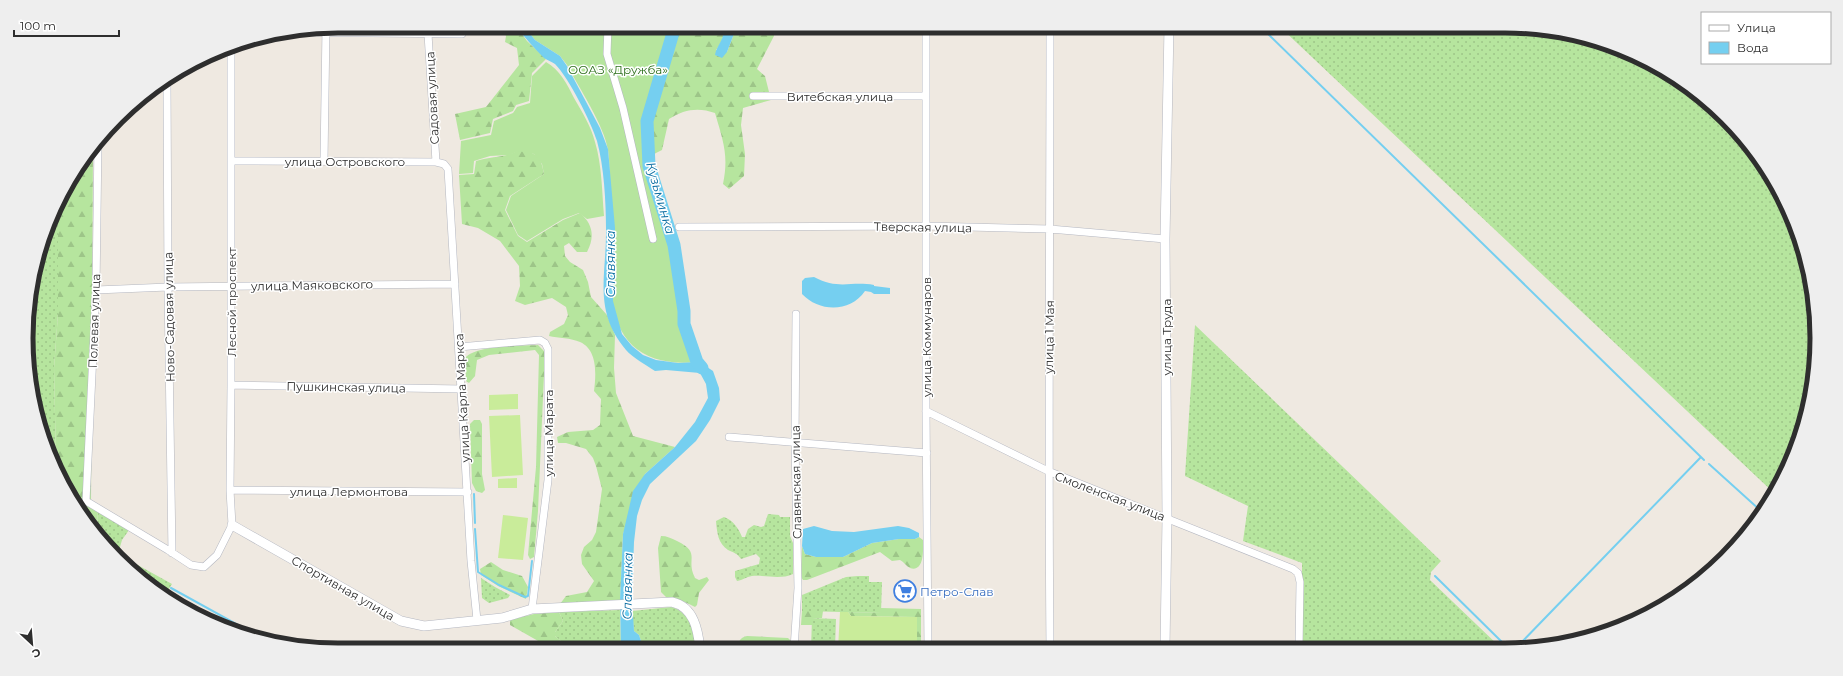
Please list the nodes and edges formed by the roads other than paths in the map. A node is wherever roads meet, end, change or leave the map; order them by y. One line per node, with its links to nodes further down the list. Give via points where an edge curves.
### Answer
1 (421, 33): 7 (street)
2 (607, 33): 20 (street, via 607,54 623,108)
3 (926, 33): 12 (street, улица Коммунаров)
4 (1050, 33): 19 (street, улица 1 Мая)
5 (1169, 33): 21 (street, улица Труда)
6 (326, 34): 15 (street)
7 (428, 34): 8 (street); 16 (street, Садовая улица)
8 (462, 34)
9 (231, 52): 14 (street, Лесной проспект)
10 (168, 85): 24 (street, Ново-Садовая улица)
11 (753, 96): 12 (street, Витебская улица)
12 (926, 96): 17 (street, улица Коммунаров)
13 (98, 150): 25 (street, Полевая улица)
14 (232, 161): 15 (street, улица Островского); 23 (street, Лесной проспект)
15 (324, 161): 16 (street, улица Островского)
16 (436, 162): 22 (street, улица Карла Маркса, via 444,164 450,176)
17 (927, 226): 18 (street, Тверская улица); 19 (street, Тверская улица); 30 (street, улица Коммунаров)
18 (680, 227)
19 (1050, 229): 21 (street, Тверская улица); 34 (street, улица 1 Мая)
20 (653, 238)
21 (1166, 239): 37 (street, улица Труда)
22 (456, 284): 23 (street, улица Маяковского); 27 (street, улица Карла Маркса)
23 (231, 286): 24 (street, улица Маяковского); 28 (street, Лесной проспект)
24 (168, 287): 25 (street, улица Маяковского); 39 (street, Ново-Садовая улица)
25 (96, 290): 39 (street, Полевая улица, via 86,501)
26 (796, 314): 32 (street, Славянская улица)
27 (459, 347): 29 (street, улица Карла Маркса); 40 (street, улица Марата, via 540,340 545,343 548,350 548,480)
28 (231, 385): 29 (street, Пушкинская улица); 35 (street, Лесной проспект)
29 (462, 389): 36 (street, улица Карла Маркса)
30 (926, 411): 33 (street, улица Коммунаров); 34 (street, Смоленская улица)
31 (729, 437): 32 (street)
32 (795, 442): 33 (street); 43 (street, Славянская улица, via 798,588)
33 (927, 453): 44 (street, улица Коммунаров)
34 (1048, 471): 37 (street, Смоленская улица); 45 (street, улица 1 Мая)
35 (230, 490): 36 (street, улица Лермонтова); 38 (street, Лесной проспект)
36 (468, 492): 41 (street, улица Карла Маркса)
37 (1167, 518): 46 (street, улица Труда); 47 (street, Смоленская улица, via 1298,573)
38 (232, 525): 39 (street, Лесной проспект, via 217,555 204,567 191,566); 41 (street, Спортивная улица, via 401,621 424,626)
39 (172, 553)
40 (532, 609): 41 (street, Спортивная улица, via 502,618); 42 (street, Спортивная улица, via 672,602 686,608 696,628)
41 (477, 620)
42 (699, 643)
43 (794, 643)
44 (928, 643)
45 (1050, 643)
46 (1165, 643)
47 (1299, 643)

